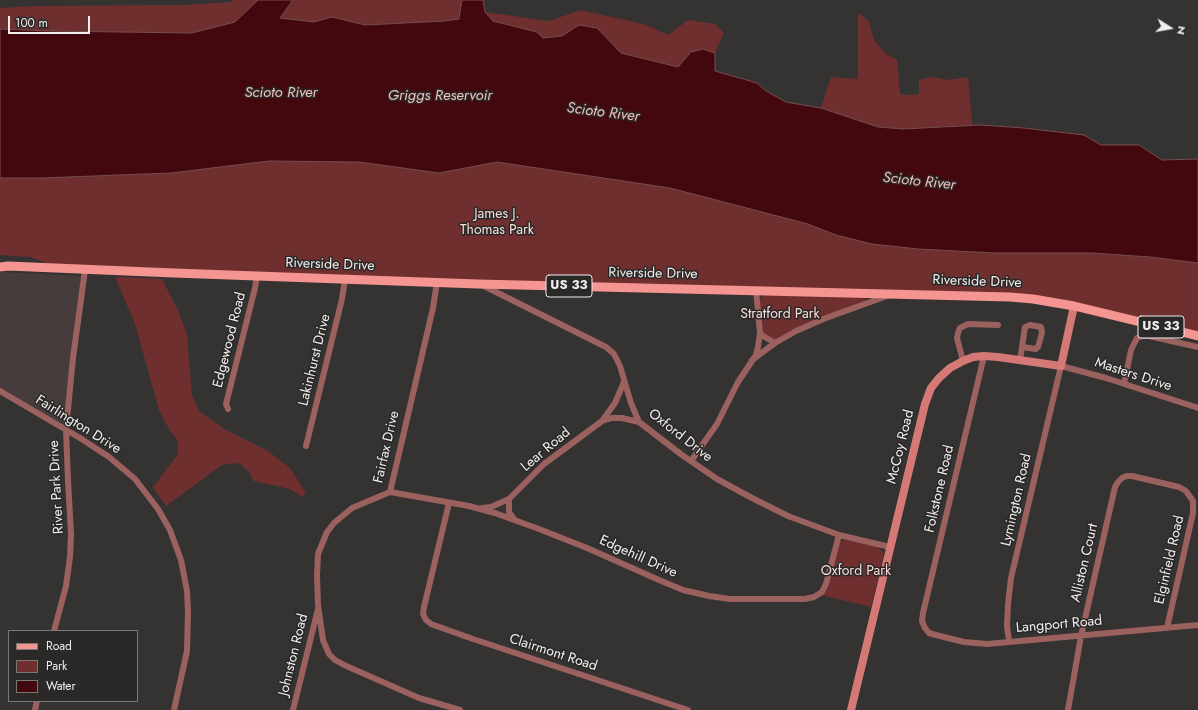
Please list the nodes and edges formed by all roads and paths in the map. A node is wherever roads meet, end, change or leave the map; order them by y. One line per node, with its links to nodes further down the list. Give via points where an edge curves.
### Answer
1 (3, 265): 2 (main road, Riverside Drive / US 33)
2 (85, 270): 3 (main road, Riverside Drive / US 33); 28 (street, River Park Drive)
3 (257, 276): 4 (main road, Riverside Drive / US 33); 25 (street, Edgewood Road, via 226,404)
4 (345, 279): 5 (main road, Riverside Drive / US 33); 29 (street, Lakinhurst Drive)
5 (437, 282): 6 (main road, Riverside Drive / US 33); 31 (street, Fairfax Drive)
6 (478, 284): 7 (main road, Riverside Drive / US 33); 21 (street, Oxford Drive, via 606,347 614,354)
7 (756, 290): 8 (main road, Riverside Drive / US 33); 11 (street)
8 (895, 294): 9 (main road, Riverside Drive / US 33, via 1010,297); 13 (street, via 826,318)
9 (1074, 306): 12 (main road, Riverside Drive / US 33); 20 (main road)
10 (998, 325): 18 (street, via 968,324 960,328 957,338)
11 (760, 333): 13 (street); 17 (street, via 758,347)
12 (1198, 336)
13 (776, 343): 17 (street)
14 (1022, 347): 19 (street)
15 (1198, 347): 22 (street, via 1149,336 1137,338 1131,350)
16 (984, 356): 18 (main road, McCoy Road); 19 (main road, McCoy Road); 41 (street, Folkstone Road, via 923,613 922,621)
17 (752, 360): 30 (street, via 717,424)
18 (963, 360): 38 (main road, McCoy Road, via 935,382 928,395)
19 (1020, 360): 20 (main road, McCoy Road)
20 (1061, 366): 22 (street, Masters Drive); 45 (street, Lymington Road, via 1011,578 1007,626)
21 (624, 380): 26 (street, Lear Road, via 615,403); 27 (street, Oxford Drive)
22 (1124, 384): 24 (street, Masters Drive)
23 (0, 391): 28 (street, Fairlington Drive)
24 (1198, 408)
25 (228, 409)
26 (602, 421): 27 (street, Lear Road, via 622,418); 33 (street, Lear Road, via 544,464)
27 (640, 422): 30 (street, Oxford Drive)
28 (66, 430): 43 (street, River Park Drive, via 71,549 69,571); 47 (street, Fairlington Drive, via 109,457 135,479 170,530 181,560 188,611 187,651)
29 (306, 446)
30 (691, 461): 37 (street, Oxford Drive, via 752,498 788,516)
31 (390, 492): 34 (street, Edgehill Drive); 39 (street, Fairfax Drive, via 352,508 327,532 318,554)
32 (1191, 498): 42 (street, Elginfield Road, via 1194,513); 44 (street, Alliston Court, via 1179,487 1128,476 1120,480 1115,487)
33 (509, 499): 35 (street, Lear Road); 36 (street, via 509,512)
34 (449, 502): 35 (street, Edgehill Drive); 51 (street, Clairmont Road, via 424,607 423,614 426,620 473,639)
35 (479, 509): 36 (street, Edgehill Drive)
36 (515, 520): 37 (street, Edgehill Drive, via 683,590 730,599 814,597 822,592 826,584)
37 (839, 535): 38 (street, Oxford Drive)
38 (890, 548): 52 (main road, McCoy Road)
39 (318, 605): 46 (street, Fairfax Drive, via 323,640 329,654 335,660 371,678); 48 (street, Johnston Road)
40 (1198, 625): 42 (street, Langport Road)
41 (925, 628): 45 (street, Langport Road, via 929,633 964,642 987,644)
42 (1167, 628): 44 (street, Langport Road)
43 (54, 630)
44 (1080, 636): 45 (street, Langport Road); 53 (street, Alliston Court)
45 (1009, 641)
46 (432, 702): 49 (street); 50 (street, Fairfax Drive)
47 (174, 710)
48 (293, 710)
49 (434, 710)
50 (460, 710)
51 (688, 710)
52 (851, 710)
53 (1068, 710)

